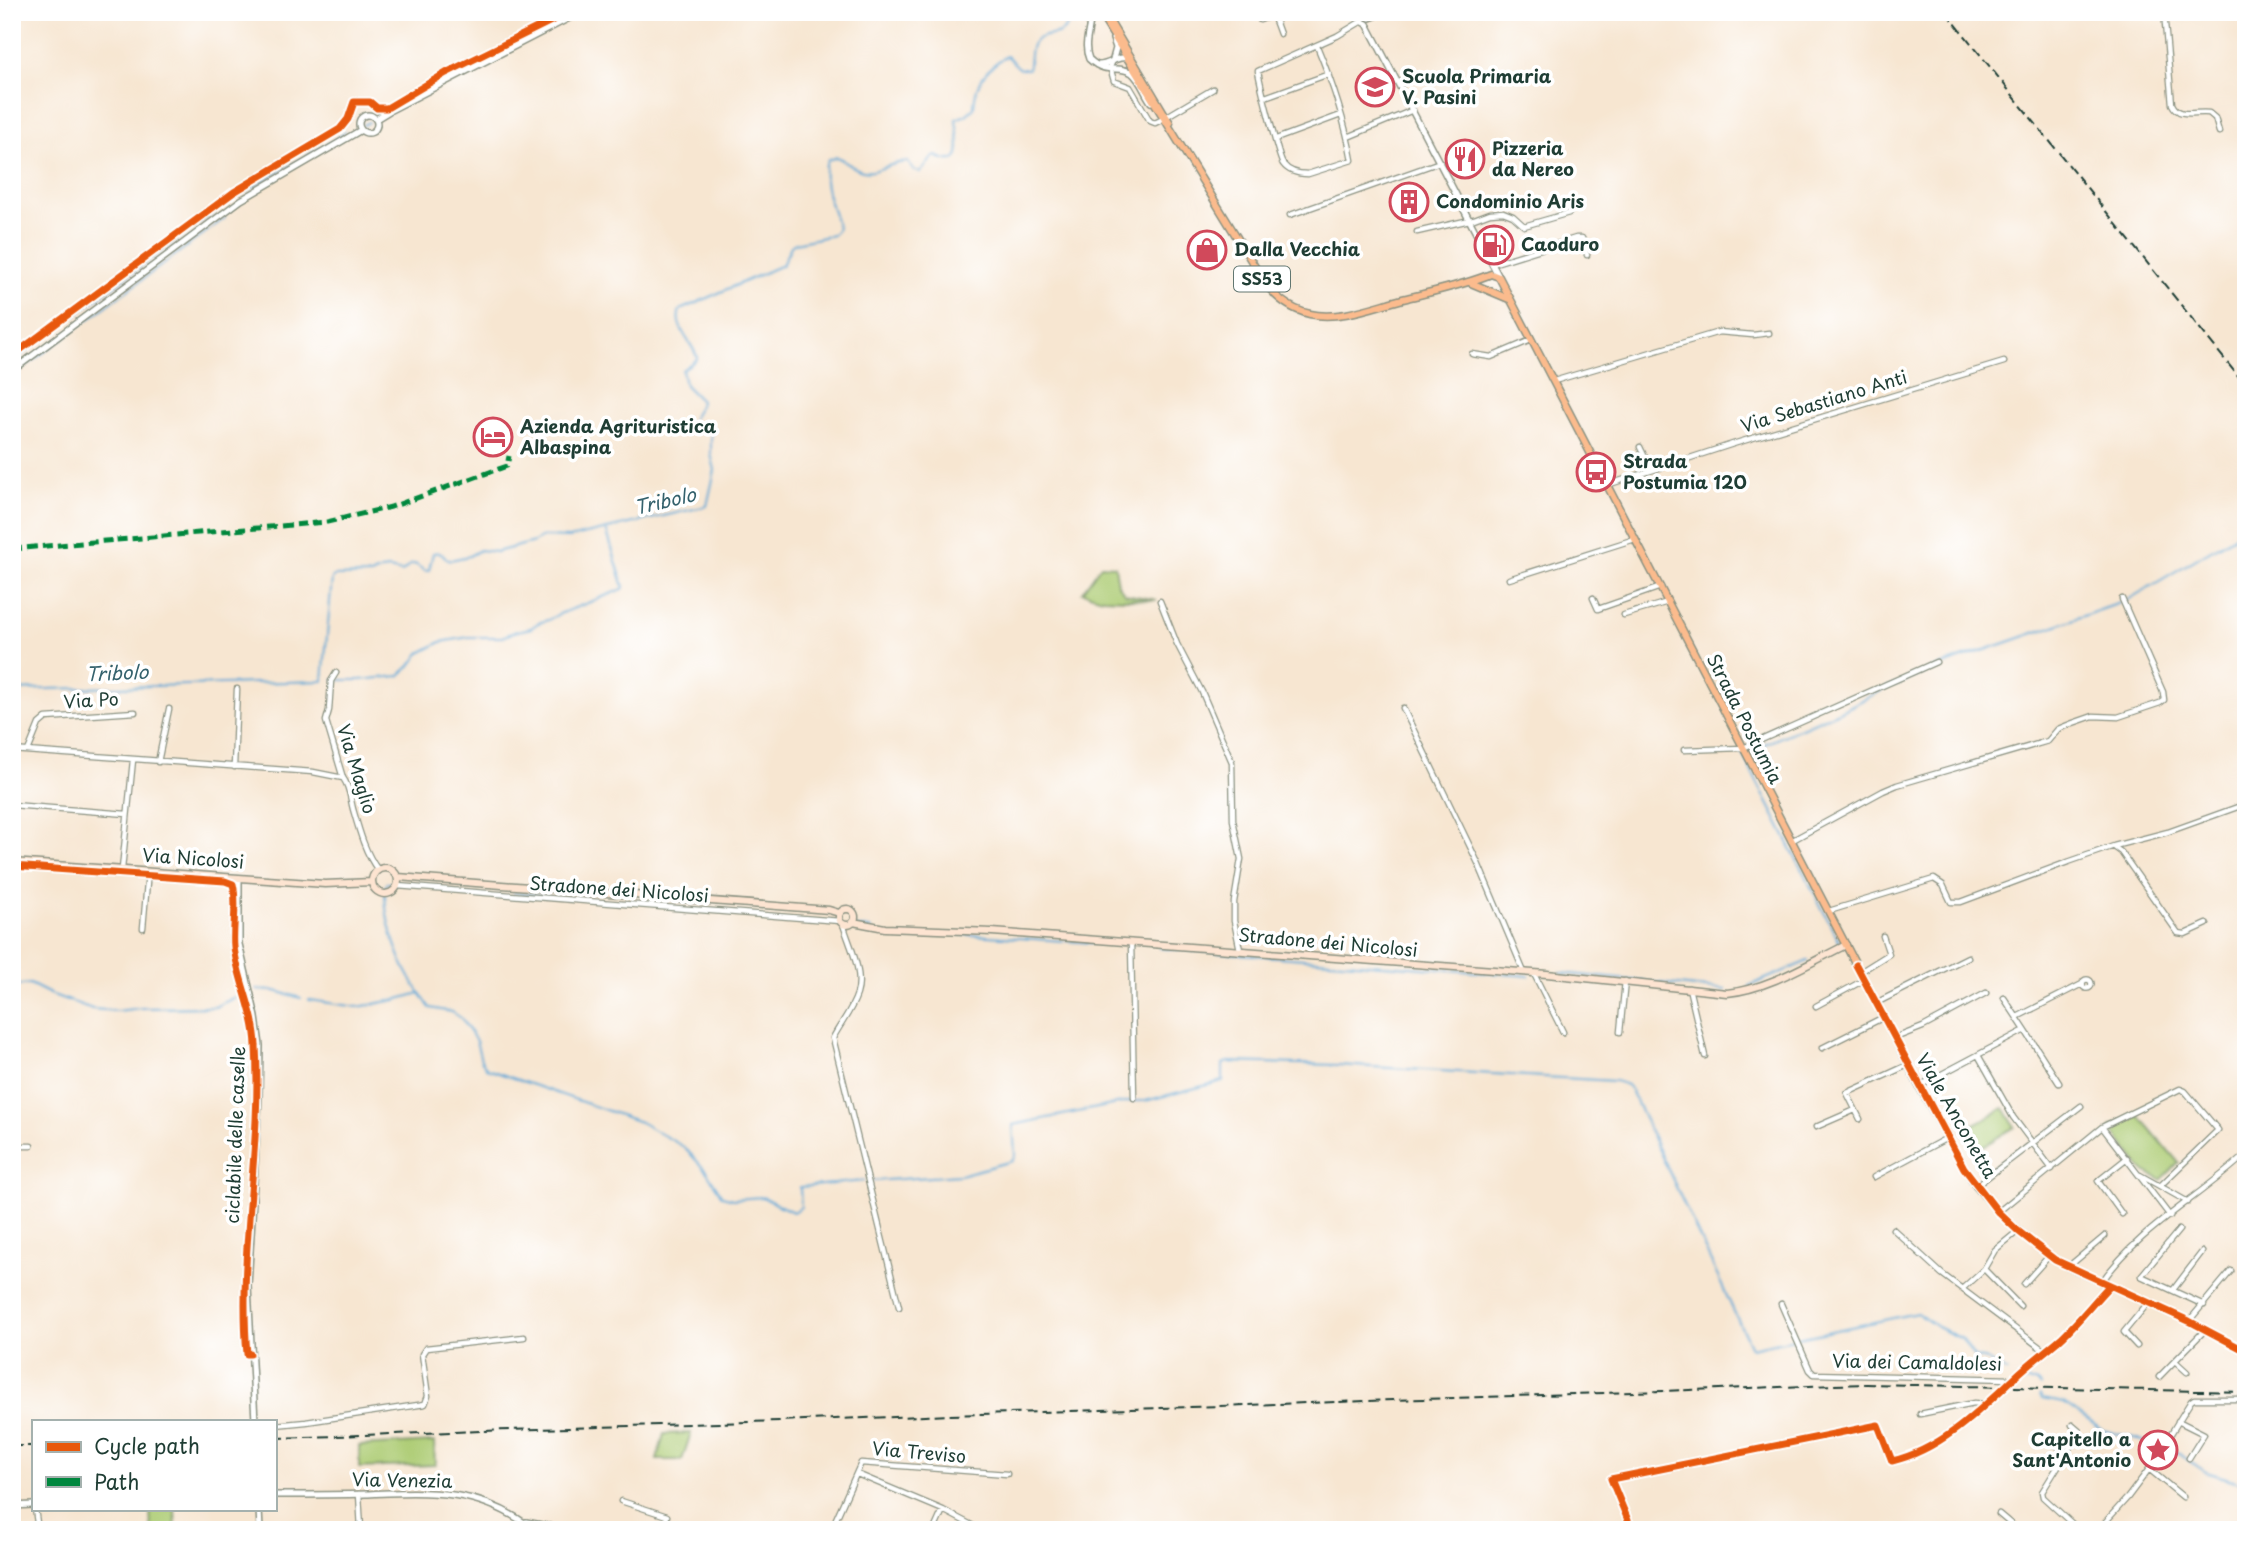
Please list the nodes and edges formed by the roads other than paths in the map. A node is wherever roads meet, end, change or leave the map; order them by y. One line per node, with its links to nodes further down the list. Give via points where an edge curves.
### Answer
1 (581, 12): 23 (street)
2 (1090, 12): 14 (street, via 1086,49)
3 (1101, 12): 12 (main road); 13 (street, via 1116,46); 21 (main road)
4 (1281, 12): 7 (street)
5 (1386, 12): 8 (street)
6 (2164, 12): 26 (street, via 2172,104 2181,113 2209,113)
7 (1273, 15): 9 (street); 10 (street)
8 (1365, 18): 11 (street); 20 (street, Strada Postumia)
9 (1259, 20)
10 (1280, 34)
11 (1317, 46): 17 (street); 19 (street, via 1259,69)
12 (1127, 58): 13 (street); 15 (street); 21 (main road)
13 (1113, 60): 14 (street); 16 (street)
14 (1097, 65): 16 (street)
15 (1119, 70): 16 (street); 21 (street, via 1133,75)
16 (1111, 71): 24 (street, via 1114,81 1130,87 1150,120)
17 (1329, 74): 19 (street); 22 (street)
18 (1213, 89): 21 (street)
19 (1265, 97): 28 (street)
20 (1413, 110): 27 (street); 29 (street, Strada Postumia)
21 (1164, 112): 38 (main road, SS53, via 1264,283 1295,309 1315,315 1339,314)
22 (1340, 115): 27 (street); 28 (street)
23 (376, 120): 25 (street, via 374,131); 25 (street, via 363,116)
24 (1161, 120)
25 (361, 130): 46 (street, via 241,200)
26 (2219, 132)
27 (1348, 137): 28 (street, via 1352,160 1308,174 1294,173 1280,160)
28 (1276, 139)
29 (1440, 162): 31 (street); 32 (street, Strada Postumia)
30 (1569, 213): 32 (street, via 1524,226 1503,212)
31 (1290, 215)
32 (1470, 220): 33 (street); 35 (street, Strada Postumia)
33 (1417, 232)
34 (1587, 254): 35 (street, via 1582,238 1576,238)
35 (1491, 263): 36 (street); 37 (street, Strada Postumia)
36 (1487, 276): 37 (main road, via 1493,274); 38 (main road, SS53); 39 (main road)
37 (1500, 280): 40 (main road, via 1499,289); 41 (main road, Strada Postumia)
38 (1467, 283): 39 (main road)
39 (1484, 288): 40 (main road)
40 (1492, 292): 41 (main road)
41 (1510, 300): 43 (main road, Strada Postumia)
42 (1769, 333): 47 (street, via 1719,332)
43 (1532, 339): 44 (street, via 1491,357); 47 (main road, Strada Postumia)
44 (1472, 354)
45 (2004, 362): 49 (street, Via Sebastiano Anti)
46 (12, 371)
47 (1554, 381): 50 (main road, Strada Postumia)
48 (1640, 447): 49 (street)
49 (1651, 470): 50 (street, Via Sebastiano Anti)
50 (1607, 485): 51 (main road, Strada Postumia)
51 (1636, 539): 52 (street); 53 (main road, Strada Postumia)
52 (1509, 579)
53 (1661, 587): 54 (street, via 1598,609); 57 (main road, Strada Postumia)
54 (1594, 598)
55 (2122, 599): 76 (street, via 2164,700 2118,717 2093,716 2058,729 2048,741 1890,788)
56 (1160, 601): 94 (street, via 1232,762 1233,820 1241,859 1234,902)
57 (1668, 602): 58 (street); 65 (main road, Strada Postumia)
58 (1624, 615)
59 (1936, 662): 65 (street)
60 (337, 673): 72 (street, Via Maglio, via 331,681 326,723)
61 (237, 689): 71 (street)
62 (1404, 708): 96 (street)
63 (169, 709): 70 (street)
64 (135, 712): 68 (street, Via Po, via 46,718 38,724)
65 (1743, 748): 67 (street); 76 (main road, Strada Postumia)
66 (12, 750): 68 (street)
67 (1684, 750)
68 (28, 751): 69 (street)
69 (133, 760): 70 (street); 75 (street)
70 (158, 762): 71 (street)
71 (234, 767): 72 (street)
72 (343, 778): 80 (street, Via Maglio)
73 (2246, 804): 77 (street)
74 (12, 806): 75 (street)
75 (127, 814): 79 (street)
76 (1791, 841): 86 (main road, Strada Postumia)
77 (2113, 846): 86 (street, via 1961,902 1951,901 1934,879); 89 (street, via 2178,933)
78 (12, 862): 79 (main road, Via Nicolosi)
79 (122, 869): 81 (main road, Via Nicolosi)
80 (378, 870): 82 (main road, Stradone dei Nicolosi, via 390,869); 84 (main road)
81 (148, 871): 83 (main road, Via Nicolosi); 90 (street)
82 (398, 877): 85 (main road); 87 (main road, Stradone dei Nicolosi, via 829,911)
83 (239, 878): 84 (main road, Via Nicolosi); 172 (street, via 239,944 260,1045 248,1286)
84 (372, 882): 85 (main road, Stradone dei Nicolosi, via 382,894)
85 (397, 886): 87 (street, Stradone dei Nicolosi)
86 (1829, 911): 93 (main road, Strada Postumia)
87 (841, 919): 88 (main road, Stradone dei Nicolosi, via 847,925); 88 (main road, Stradone dei Nicolosi, via 846,909 851,910); 158 (street, via 857,968 858,992 833,1038)
88 (853, 922): 92 (main road, Stradone dei Nicolosi, via 885,928)
89 (2207, 923)
90 (144, 928)
91 (1883, 936): 97 (street, via 1890,951 1887,957)
92 (1131, 942): 94 (main road, Stradone dei Nicolosi); 119 (street)
93 (1846, 945): 97 (main road, Viale Anconetta); 102 (main road, Stradone dei Nicolosi, via 1740,992)
94 (1240, 950): 96 (main road, Stradone dei Nicolosi)
95 (1968, 957): 105 (street)
96 (1524, 972): 98 (main road, Stradone dei Nicolosi)
97 (1860, 972): 99 (main road, Viale Anconetta)
98 (1533, 973): 100 (main road, Stradone dei Nicolosi); 110 (street)
99 (1864, 980): 105 (main road, Viale Anconetta); 106 (street)
100 (1625, 981): 102 (main road, Stradone dei Nicolosi); 111 (street)
101 (2082, 984): 108 (street)
102 (1689, 988): 115 (street)
103 (1986, 993): 112 (street)
104 (2004, 998): 108 (street)
105 (1877, 1003): 107 (main road, Viale Anconetta)
106 (1816, 1006)
107 (1884, 1017): 112 (main road, Viale Anconetta); 113 (street)
108 (2017, 1017): 109 (street)
109 (2025, 1030): 114 (street); 117 (street)
110 (1563, 1032)
111 (1620, 1032)
112 (1895, 1038): 116 (main road, Viale Anconetta)
113 (1822, 1048)
114 (1978, 1055): 118 (street); 126 (street)
115 (1705, 1056)
116 (1908, 1065): 118 (main road, Viale Anconetta); 121 (street, via 1847,1093)
117 (2059, 1083)
118 (1919, 1086): 125 (main road, Viale Anconetta)
119 (1134, 1098)
120 (2081, 1106): 126 (street)
121 (1855, 1110): 122 (street); 123 (street)
122 (1860, 1119)
123 (1816, 1127)
124 (2102, 1127): 130 (street); 131 (street); 135 (street, via 2175,1091 2185,1091 2218,1130)
125 (1947, 1138): 133 (street); 134 (main road, Viale Anconetta)
126 (2032, 1144): 131 (street); 134 (street)
127 (12, 1146): 128 (street)
128 (31, 1146)
129 (2246, 1154): 136 (street)
130 (2127, 1158): 132 (street); 138 (street, via 2098,1181)
131 (2052, 1169): 137 (street)
132 (2138, 1174): 135 (street); 139 (street)
133 (1874, 1177)
134 (1976, 1186): 137 (main road, Viale Anconetta)
135 (2160, 1186): 136 (street)
136 (2188, 1202): 139 (street)
137 (1998, 1212): 142 (main road, Viale Anconetta)
138 (2122, 1214)
139 (2170, 1216): 149 (street, via 2124,1254)
140 (1893, 1229): 152 (street)
141 (2179, 1230): 153 (street, via 2141,1276)
142 (2018, 1231): 145 (main road, Viale Anconetta); 147 (street, via 1995,1250)
143 (2105, 1236): 146 (street)
144 (2202, 1252): 153 (street)
145 (2049, 1256): 146 (main road, Viale Anconetta); 150 (street)
146 (2068, 1267): 149 (main road, Viale Anconetta)
147 (1984, 1269): 152 (street); 157 (street)
148 (2231, 1271): 156 (street)
149 (2101, 1283): 151 (main road, Viale Anconetta)
150 (2024, 1284)
151 (2109, 1286): 154 (main road, Viale Anconetta); 163 (street, Via dei Camaldolesi)
152 (1962, 1289): 163 (street)
153 (2173, 1290): 156 (street)
154 (2148, 1303): 159 (main road, Viale Anconetta); 162 (street, via 2124,1332)
155 (1781, 1304): 168 (street, Via dei Camaldolesi, via 1814,1374)
156 (2204, 1305): 159 (street)
157 (2020, 1306)
158 (899, 1307)
159 (2189, 1321): 160 (main road, Viale Anconetta)
160 (2206, 1329): 164 (main road, Viale Anconetta); 165 (street)
161 (524, 1337): 174 (street, via 426,1348 422,1354 425,1404)
162 (2137, 1346)
163 (2045, 1351): 168 (street, Via dei Camaldolesi)
164 (2246, 1351)
165 (2175, 1361): 166 (street); 167 (street)
166 (2187, 1372)
167 (2160, 1377)
168 (2013, 1379): 170 (street, Via dei Camaldolesi)
169 (2246, 1399): 173 (street, via 2194,1399)
170 (1988, 1405): 171 (street, via 1974,1403); 205 (street, Via dei Camaldolesi, via 1936,1443 1892,1461 1878,1425 1611,1479)
171 (1920, 1415)
172 (255, 1420)
173 (2178, 1421): 178 (street, via 2204,1434); 179 (street)
174 (276, 1425)
175 (2072, 1425): 177 (street, via 2078,1434)
176 (2044, 1435): 177 (street, via 2060,1448)
177 (2063, 1457): 207 (street, via 2045,1485 2043,1497)
178 (2189, 1458)
179 (2149, 1469): 184 (street); 208 (street)
180 (857, 1474): 181 (street, Via Treviso, via 861,1462); 190 (street); 202 (street, Via Treviso)
181 (1007, 1475)
182 (359, 1494): 183 (street, Via Venezia); 192 (street, Via Venezia, via 451,1493); 198 (street)
183 (276, 1495)
184 (2183, 1497)
185 (621, 1501): 201 (street, via 667,1516)
186 (12, 1506): 187 (street)
187 (32, 1507)
188 (35, 1510): 195 (street)
189 (259, 1510): 196 (street)
190 (943, 1510): 203 (street); 204 (street)
191 (1999, 1514): 206 (street)
192 (523, 1521): 194 (street, Via Venezia); 199 (street, Via Venezia)
193 (417, 1527): 198 (street)
194 (545, 1528): 200 (street, Via Venezia)
195 (38, 1530)
196 (260, 1530)
197 (351, 1530): 198 (street)
198 (361, 1530)
199 (534, 1530)
200 (558, 1530)
201 (663, 1530)
202 (831, 1530)
203 (934, 1530)
204 (981, 1530)
205 (1632, 1530)
206 (2018, 1530)
207 (2079, 1530)
208 (2098, 1530)

